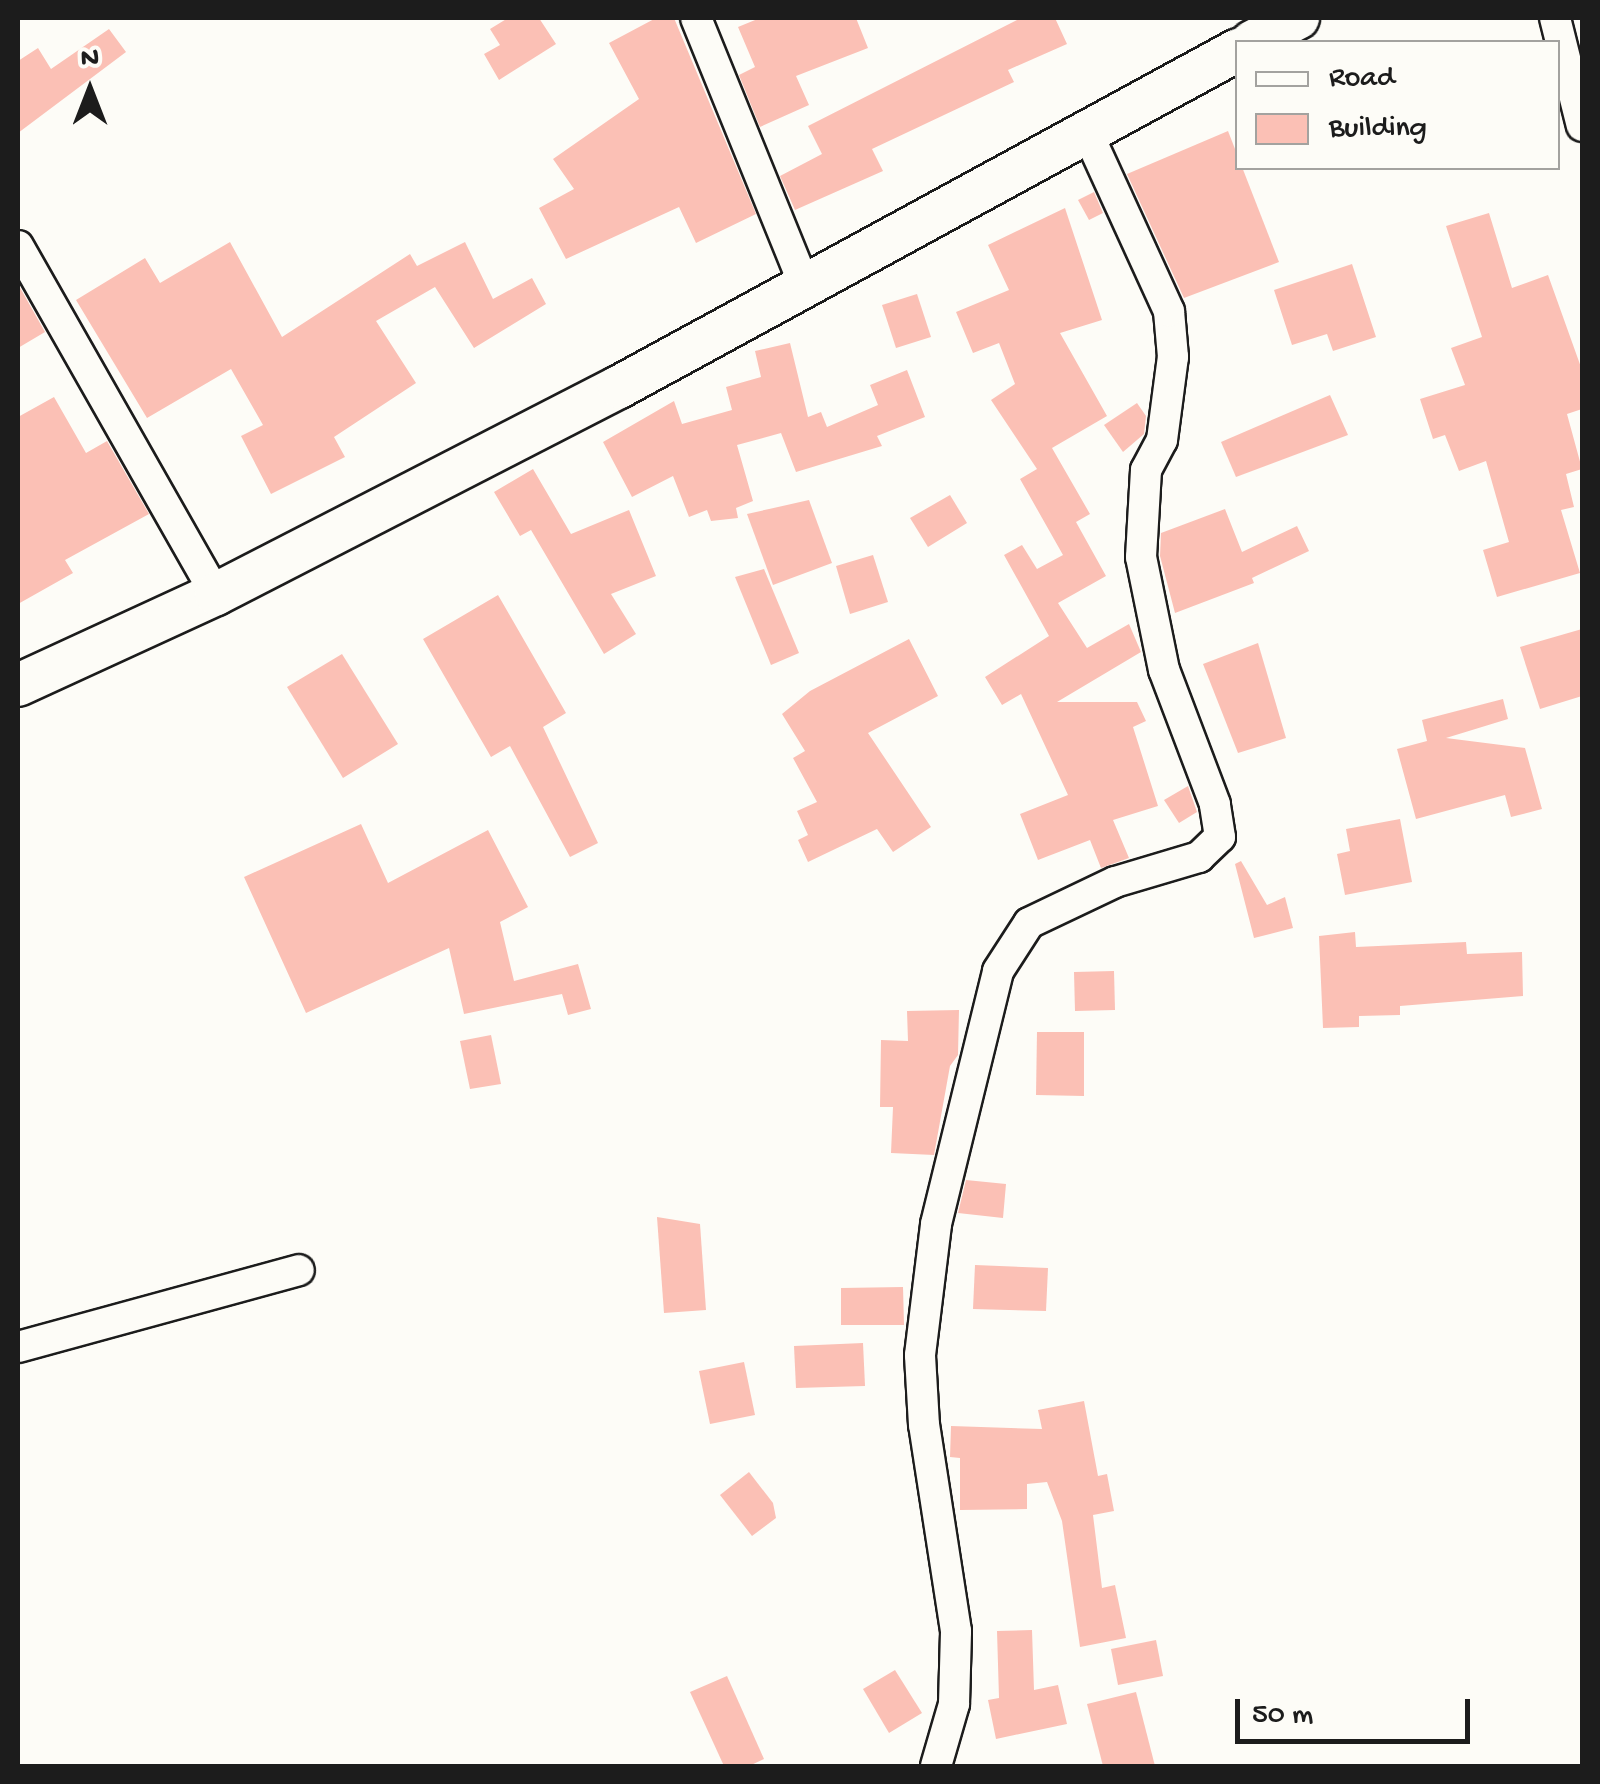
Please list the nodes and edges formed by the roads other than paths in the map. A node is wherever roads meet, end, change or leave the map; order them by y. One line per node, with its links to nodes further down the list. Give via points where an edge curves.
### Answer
1 (696, 18): 9 (street)
2 (1298, 18): 4 (main road)
3 (1555, 18): 6 (street)
4 (1256, 40)
5 (1235, 52): 7 (main road)
6 (1582, 126)
7 (1087, 132): 9 (main road); 14 (street, via 1169,311 1173,357 1162,440 1146,470 1140,556 1164,670 1215,804 1220,838 1199,857 1114,882 1029,923 998,971 936,1224 920,1355 956,1631 954,1704)
8 (18, 246): 10 (street)
9 (806, 286): 10 (main road)
10 (216, 594): 11 (main road)
11 (18, 685)
12 (299, 1270): 13 (street)
13 (18, 1347)
14 (936, 1766)

